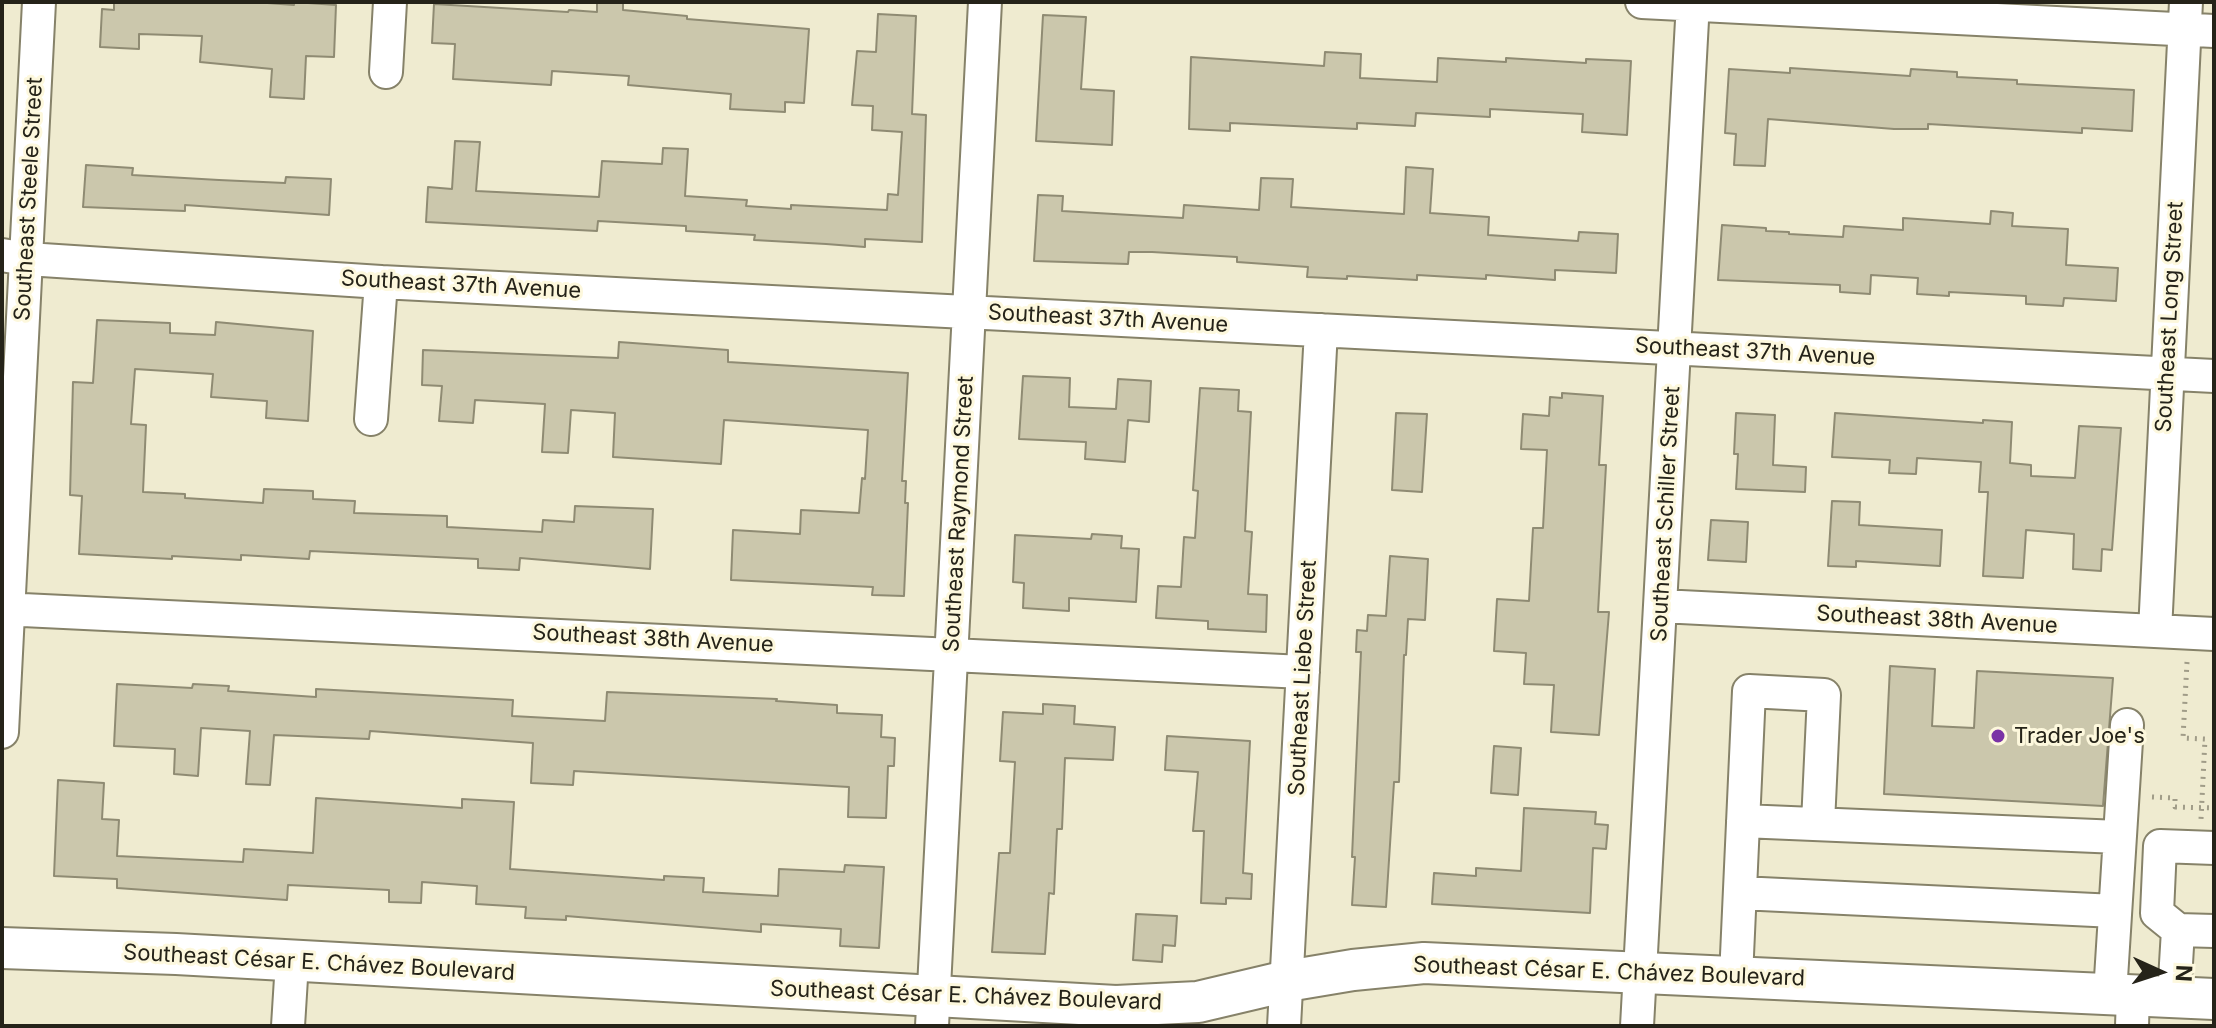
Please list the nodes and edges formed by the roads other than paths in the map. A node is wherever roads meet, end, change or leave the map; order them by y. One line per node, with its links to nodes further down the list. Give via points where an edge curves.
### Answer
1 (39, 2): 8 (street, Southeast Steele Street)
2 (390, 2): 7 (street)
3 (985, 2): 10 (street, Southeast Raymond Street)
4 (1642, 2): 5 (street)
5 (1693, 3): 6 (street); 12 (street, Southeast Schiller Street)
6 (2195, 21): 13 (street, Southeast Long Street)
7 (386, 72)
8 (14, 257): 9 (street, Southeast 37th Avenue); 17 (street, Southeast Steele Street)
9 (381, 282): 10 (street, Southeast 37th Avenue); 15 (street)
10 (970, 312): 11 (street, Southeast 37th Avenue); 20 (street, Southeast Raymond Street)
11 (1321, 330): 12 (street, Southeast 37th Avenue); 21 (street, Southeast Liebe Street)
12 (1675, 348): 13 (street, Southeast 37th Avenue); 16 (street, Southeast Schiller Street)
13 (2167, 374): 14 (street, Southeast 37th Avenue); 18 (street, Southeast Long Street)
14 (2214, 376)
15 (371, 419)
16 (1661, 606): 18 (street, Southeast 38th Avenue); 34 (street, Southeast Schiller Street)
17 (5, 609): 20 (street, Southeast 38th Avenue); 23 (street, Southeast Steele Street)
18 (2155, 631): 19 (street, Southeast 38th Avenue)
19 (2214, 634)
20 (951, 653): 21 (street, Southeast 38th Avenue); 40 (street, Southeast Raymond Street)
21 (1303, 672): 36 (street, Southeast Liebe Street)
22 (2127, 725): 26 (street)
23 (2, 732)
24 (1743, 821): 25 (street); 25 (street, via 1749,691 1824,695); 28 (street)
25 (1818, 823): 26 (street)
26 (2119, 837): 29 (street)
27 (2207, 848): 30 (street, via 2160,846 2157,913)
28 (1740, 893): 29 (street); 35 (street)
29 (2115, 911): 39 (street)
30 (2178, 930): 31 (street); 37 (street)
31 (2214, 931)
32 (2, 948): 33 (main road, Southeast César E. Chávez Boulevard)
33 (292, 962): 40 (main road, Southeast César E. Chávez Boulevard); 41 (street)
34 (1639, 972): 35 (main road, Southeast César E. Chávez Boulevard); 36 (main road, Southeast César E. Chávez Boulevard, via 1424,963); 43 (street, Southeast Schiller Street)
35 (1736, 977): 39 (main road, Southeast César E. Chávez Boulevard)
36 (1287, 981): 40 (main road, Southeast César E. Chávez Boulevard, via 1164,1005); 42 (street, Southeast Liebe Street)
37 (2174, 997): 38 (main road, Southeast César E. Chávez Boulevard); 39 (main road, Southeast César E. Chávez Boulevard)
38 (2214, 999)
39 (2125, 1005)
40 (933, 1012)
41 (288, 1026)
42 (1284, 1026)
43 (1637, 1026)

